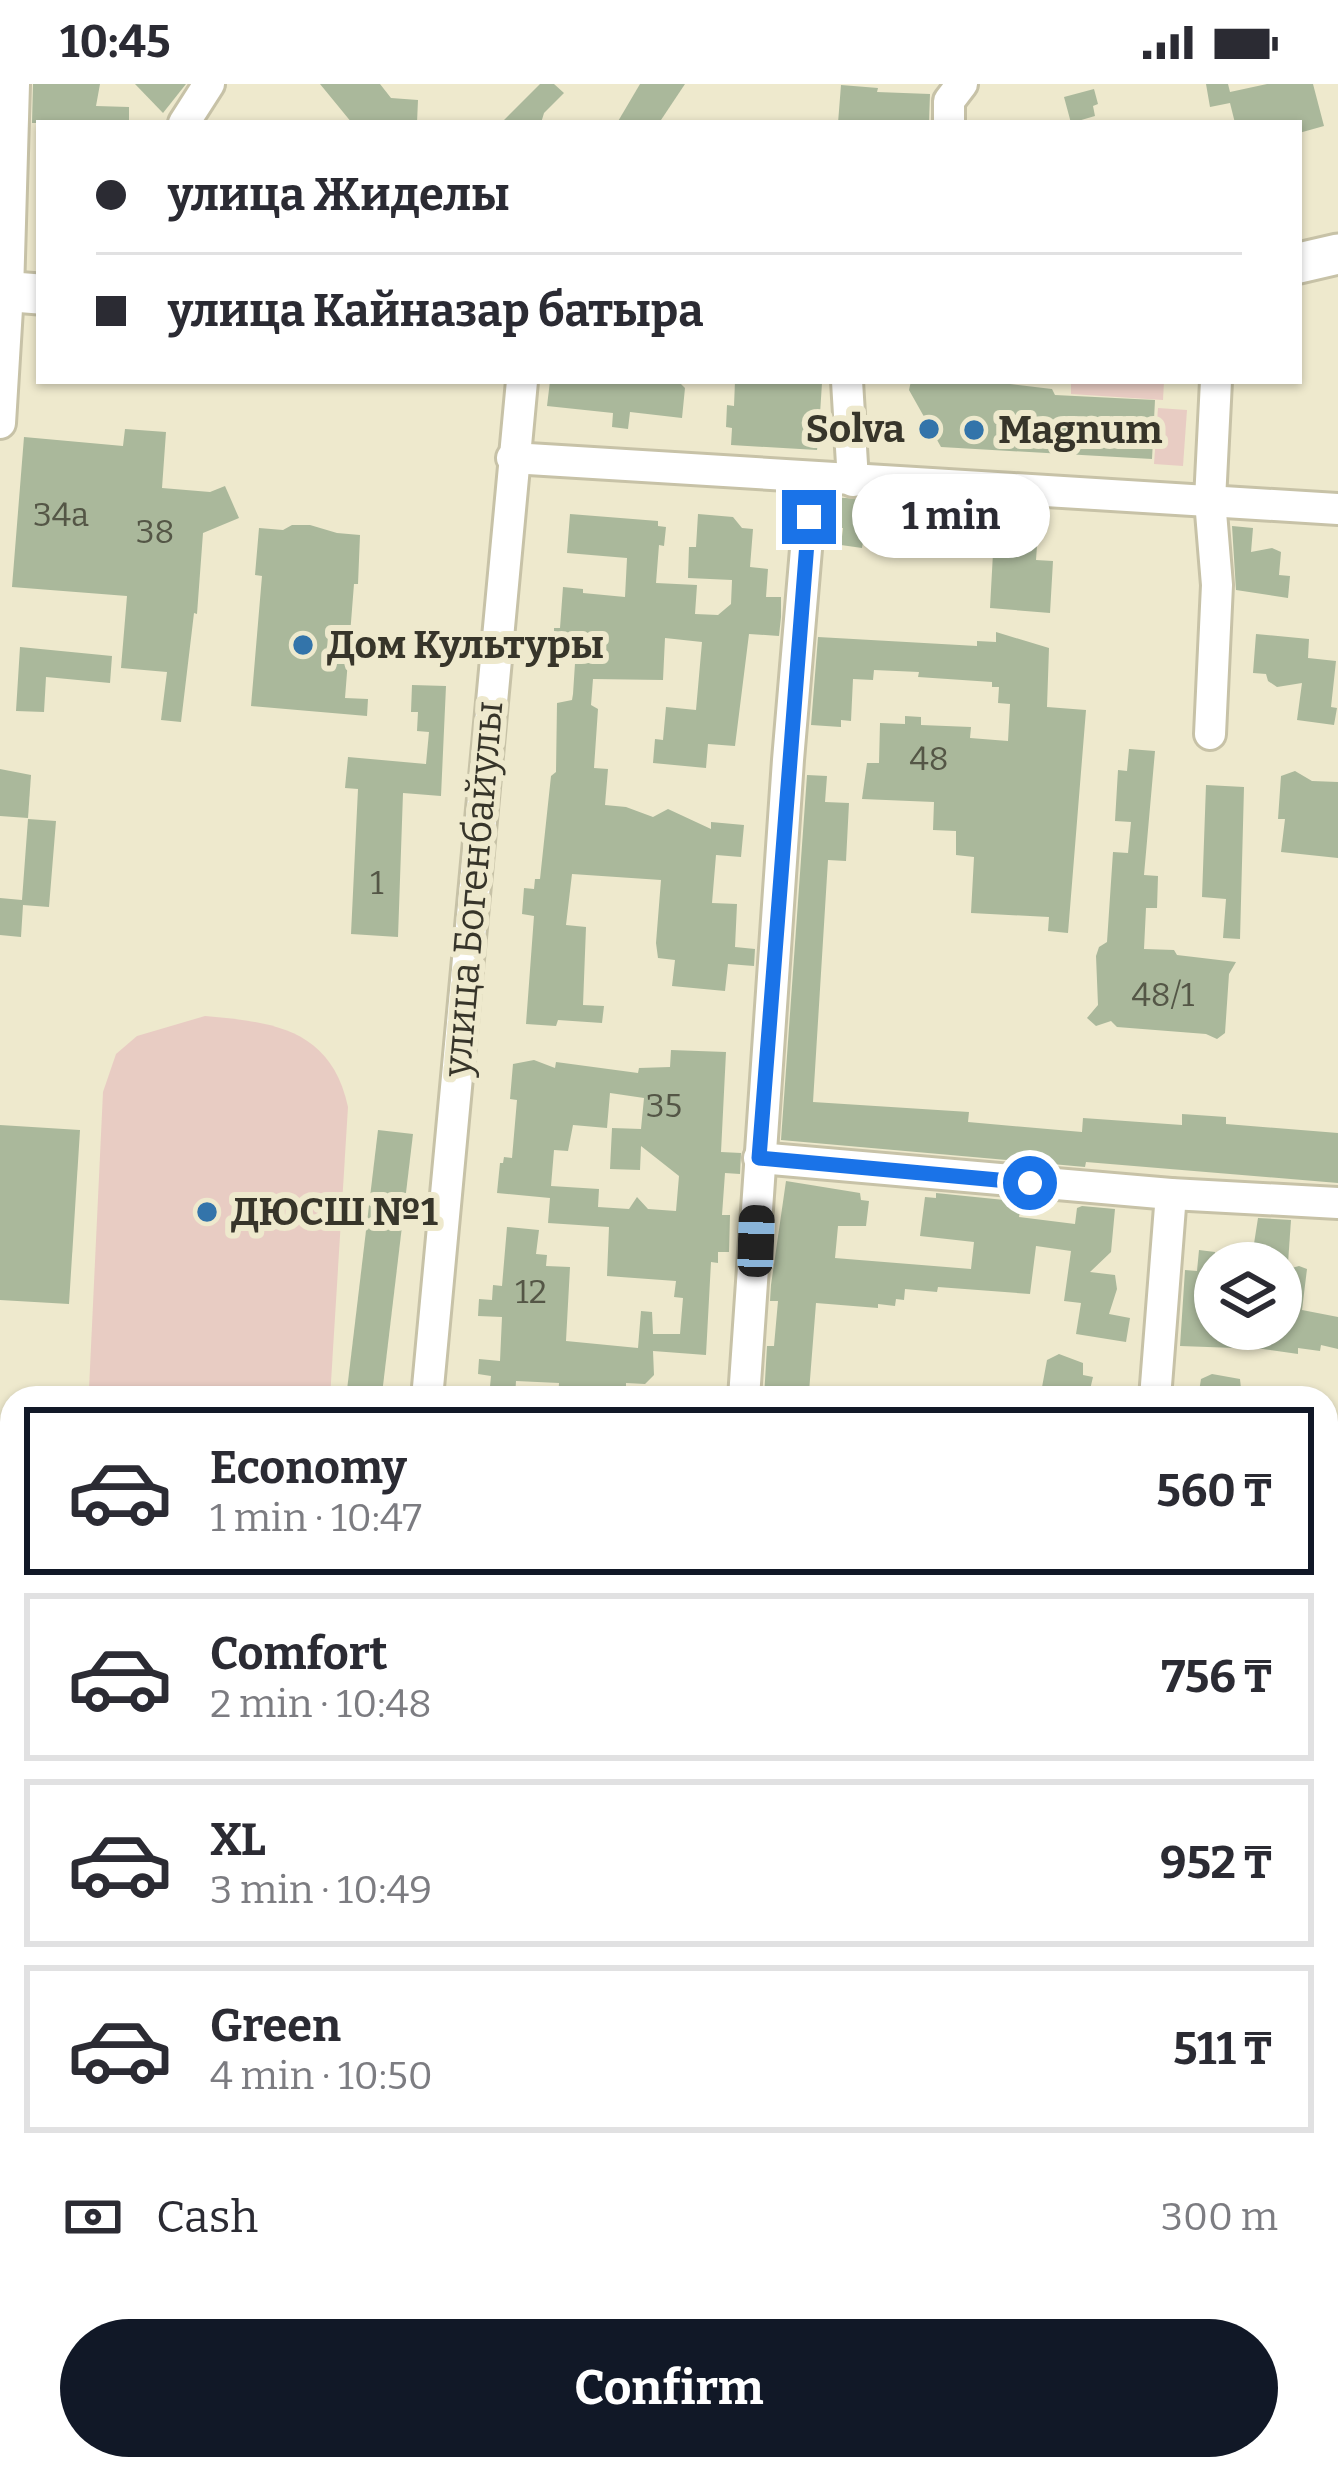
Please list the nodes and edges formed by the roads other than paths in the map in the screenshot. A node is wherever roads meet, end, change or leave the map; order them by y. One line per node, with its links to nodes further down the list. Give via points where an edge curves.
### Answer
1 (14, 84): 8 (street)
2 (209, 84): 4 (street)
3 (962, 84): 5 (street)
4 (186, 120)
5 (949, 120)
6 (1338, 254): 7 (main road)
7 (1302, 262)
8 (16, 292): 12 (street)
9 (522, 384): 13 (street, улица Богенбайулы)
10 (847, 384): 15 (street)
11 (1216, 384): 16 (street)
12 (0, 423)
13 (512, 458): 14 (street); 22 (street, улица Богенбайулы)
14 (812, 479): 15 (street); 19 (street)
15 (853, 482): 16 (street)
16 (1210, 500): 17 (street); 18 (street)
17 (1338, 509)
18 (1210, 734)
19 (759, 1158): 20 (street); 23 (street)
20 (1171, 1194): 21 (street); 24 (street)
21 (1338, 1203)
22 (428, 1386)
23 (745, 1386)
24 (1157, 1386)

